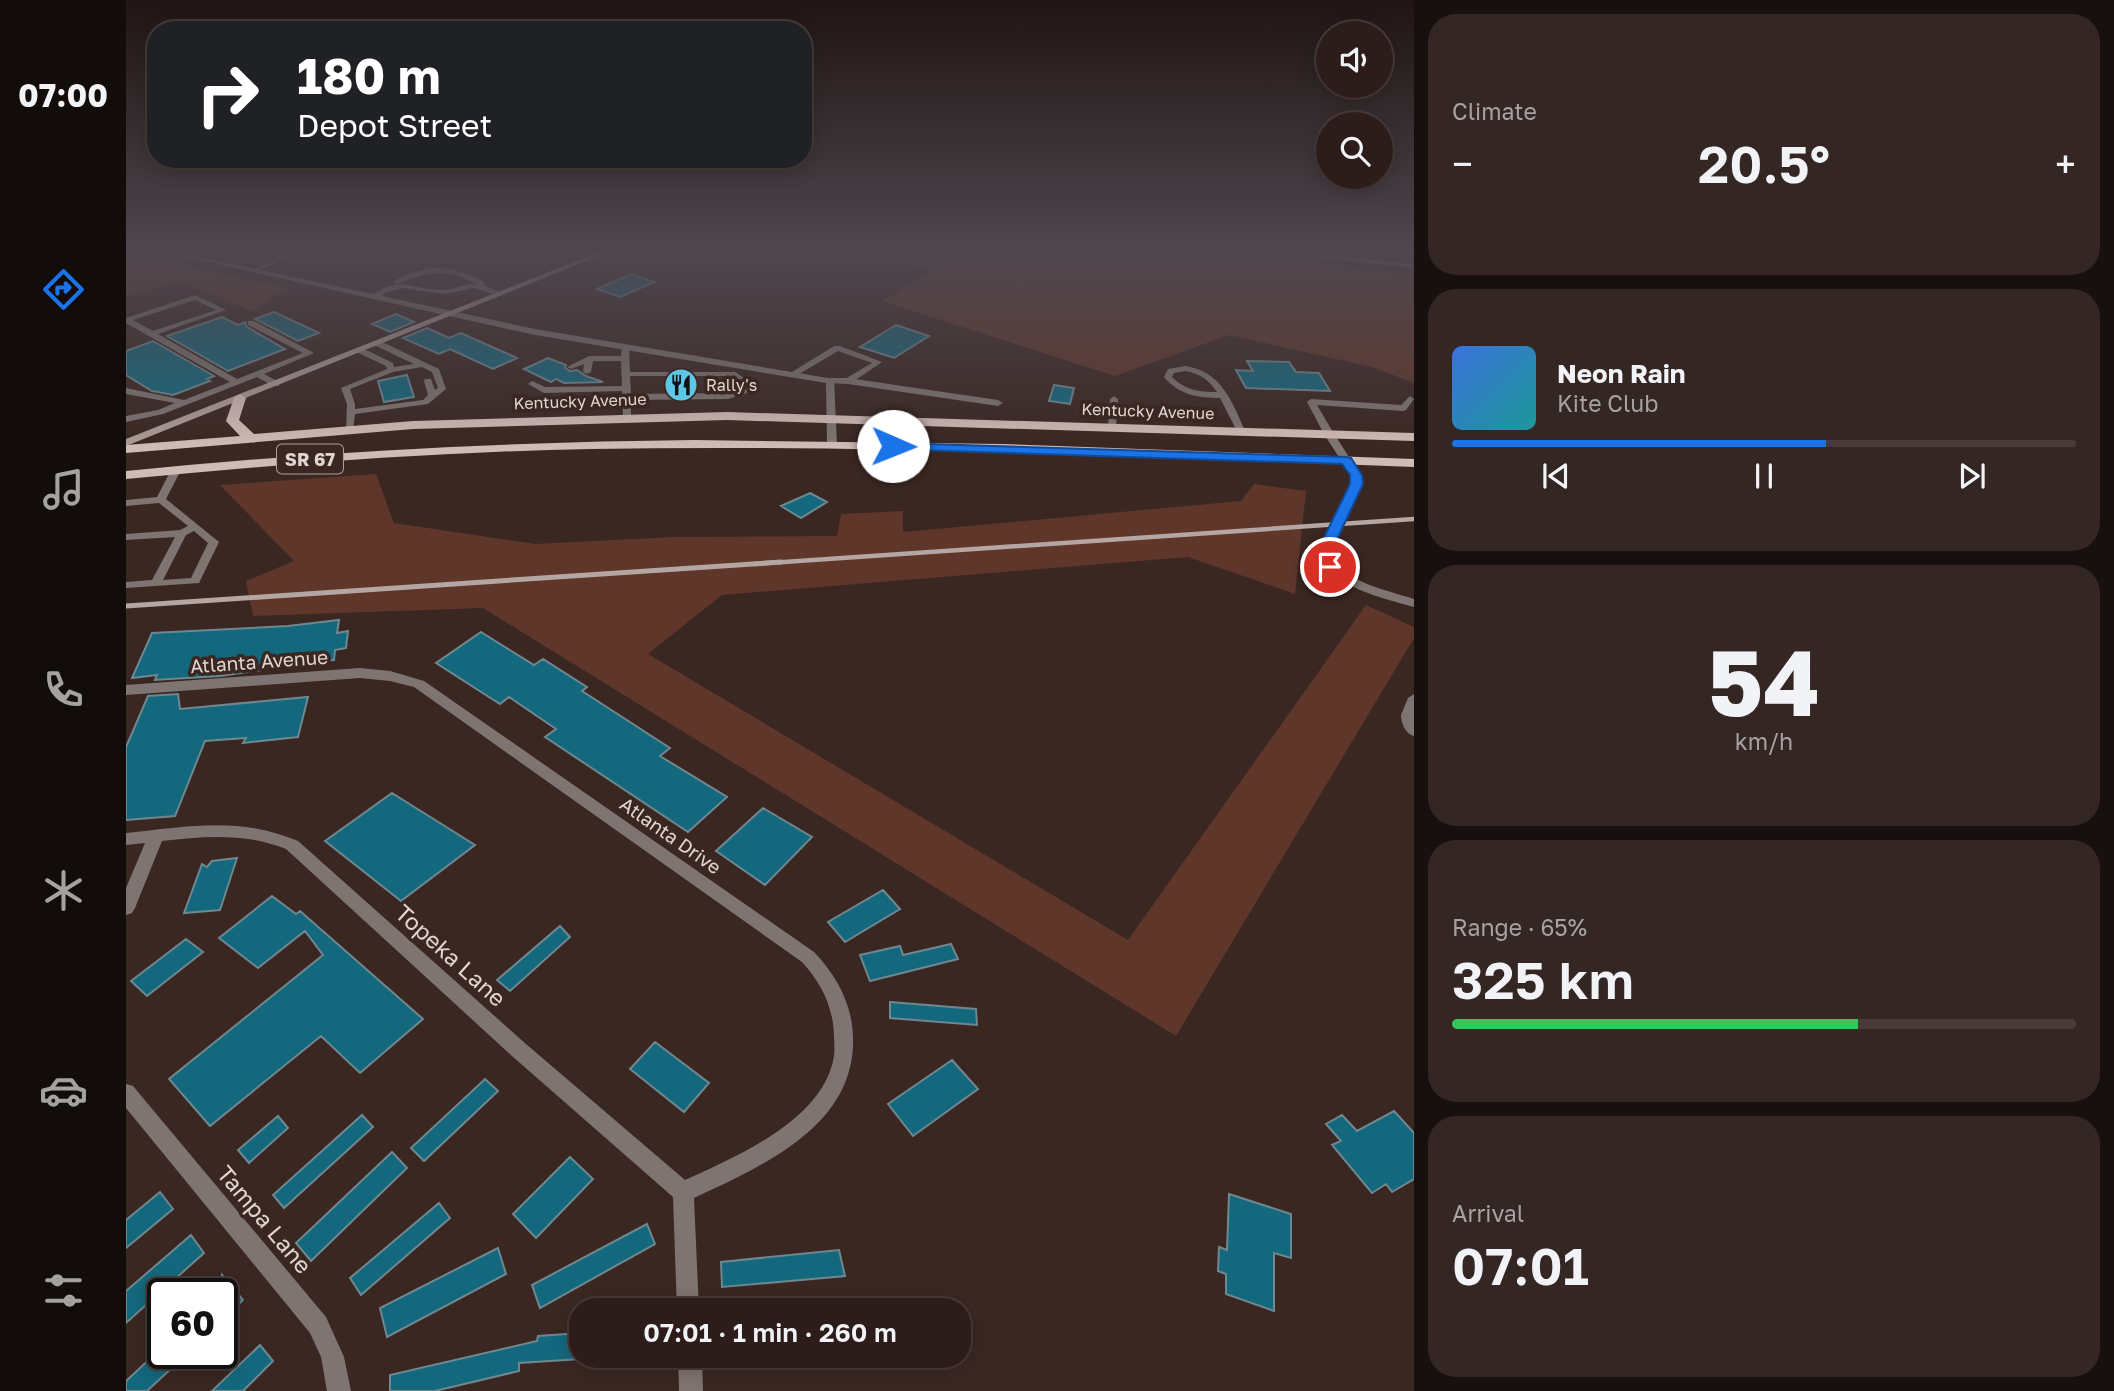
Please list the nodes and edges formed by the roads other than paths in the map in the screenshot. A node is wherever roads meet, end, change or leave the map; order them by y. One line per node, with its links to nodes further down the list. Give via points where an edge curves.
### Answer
1 (136, 317): 6 (lane, via 127,320)
2 (202, 317): 6 (lane)
3 (443, 317): 7 (main road)
4 (463, 317): 9 (street)
5 (251, 323): 14 (lane, via 310,353)
6 (152, 334): 21 (lane)
7 (377, 343): 8 (main road); 15 (lane)
8 (359, 350): 12 (lane, via 390,365); 23 (main road)
9 (625, 354): 10 (lane); 13 (street); 16 (lane)
10 (589, 358): 11 (lane); 19 (lane)
11 (571, 367)
12 (391, 370): 15 (lane); 34 (lane, via 345,388)
13 (736, 370): 16 (lane); 17 (street); 27 (lane, via 743,380 743,393)
14 (257, 373): 21 (lane); 23 (lane)
15 (425, 373): 28 (lane); 28 (lane, via 436,371 442,389)
16 (627, 374): 25 (lane)
17 (791, 375): 20 (lane, via 837,348 878,362); 22 (street)
18 (544, 379): 19 (lane, via 532,384 544,390)
19 (586, 381): 25 (lane)
20 (848, 381): 22 (street); 33 (street)
21 (236, 382): 32 (lane)
22 (831, 382): 38 (street)
23 (276, 383): 29 (main road)
24 (126, 391): 32 (lane)
25 (627, 393): 27 (lane); 37 (lane)
26 (1223, 395): 26 (lane, via 1209,375 1187,367 1171,371 1168,377 1190,394); 44 (lane)
27 (728, 396): 36 (lane)
28 (433, 397): 34 (lane)
29 (240, 398): 41 (main road); 46 (main road, via 232,421)
30 (1114, 399): 42 (lane)
31 (1410, 399): 45 (lane, via 1403,408 1311,401)
32 (184, 402): 35 (lane)
33 (998, 403)
34 (351, 412): 43 (lane)
35 (155, 413): 39 (lane); 41 (lane)
36 (727, 416): 37 (main road, Kentucky Avenue / SR 67); 38 (main road, Kentucky Avenue / SR 67)
37 (627, 417): 40 (main road, Kentucky Avenue / SR 67)
38 (833, 418): 42 (main road, Kentucky Avenue / SR 67); 49 (street)
39 (126, 419)
40 (462, 423): 43 (main road, Kentucky Avenue / SR 67); 51 (main road, via 434,431)
41 (174, 424): 48 (main road)
42 (1112, 427): 44 (main road, Kentucky Avenue / SR 67)
43 (349, 429): 46 (main road, Kentucky Avenue / SR 67)
44 (1241, 431): 45 (main road, Kentucky Avenue / SR 67)
45 (1329, 434): 47 (main road, Kentucky Avenue / SR 67); 52 (street)
46 (249, 437): 50 (main road, Kentucky Avenue / SR 67)
47 (1414, 437)
48 (126, 443)
49 (832, 445): 52 (main road, SR 67); 54 (main road, SR 67, via 474,449)
50 (126, 449)
51 (126, 461)
52 (1346, 461): 53 (main road, SR 67); 63 (street, via 1356,475 1356,484 1323,554 1330,567 1352,580)
53 (1414, 463)
54 (176, 470): 55 (main road, SR 67); 56 (lane)
55 (126, 475)
56 (161, 500): 57 (lane, via 144,506); 58 (lane)
57 (126, 503)
58 (195, 527): 60 (lane); 61 (lane, via 214,542 195,581)
59 (128, 532): 60 (lane)
60 (182, 533): 61 (lane)
61 (156, 583): 62 (lane)
62 (126, 585)
63 (1414, 603)
64 (395, 677): 65 (street, Atlanta Avenue, via 348,674); 72 (street, Atlanta Drive, via 431,691 808,957 831,985 841,1007 846,1042 829,1096 782,1140)
65 (126, 690)
66 (1414, 698): 67 (lane, via 1407,713 1407,724)
67 (1414, 732)
68 (156, 837): 69 (street, Topeka Lane); 70 (street); 72 (street, Topeka Lane, via 252,831 292,845)
69 (126, 839)
70 (126, 908)
71 (126, 1093): 75 (street, Tampa Lane, via 314,1317 332,1356)
72 (683, 1192): 73 (street)
73 (687, 1298)
74 (690, 1368): 76 (street)
75 (339, 1391)
76 (691, 1391)

